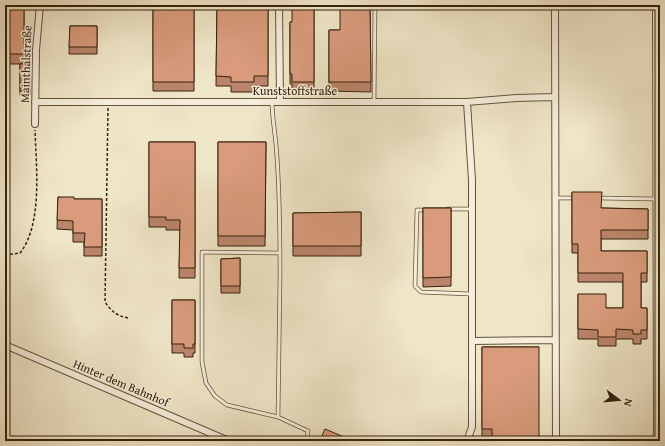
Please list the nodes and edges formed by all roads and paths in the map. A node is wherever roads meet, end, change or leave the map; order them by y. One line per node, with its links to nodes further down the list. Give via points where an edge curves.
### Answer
1 (40, 5): 7 (street, Mainthalstraße)
2 (279, 5): 10 (street)
3 (375, 5): 11 (lane)
4 (555, 5): 6 (street)
5 (656, 5): 17 (street)
6 (555, 98): 12 (street, Kunststoffstraße); 14 (street)
7 (35, 102): 8 (street, Kunststoffstraße); 13 (street, Mainthalstraße)
8 (108, 102): 9 (street, Kunststoffstraße); 24 (path, via 105,302 111,312)
9 (272, 102): 10 (street, Kunststoffstraße); 21 (lane)
10 (280, 102): 11 (street, Kunststoffstraße)
11 (374, 102): 12 (street, Kunststoffstraße)
12 (467, 102): 19 (street)
13 (35, 124): 22 (path, via 35,216 26,245 20,252)
14 (556, 198): 15 (lane); 25 (street)
15 (579, 198)
16 (594, 198): 17 (lane)
17 (656, 199): 33 (street)
18 (444, 209): 19 (lane)
19 (472, 209): 23 (street)
20 (430, 210): 23 (lane, via 416,210 415,286 421,292)
21 (280, 253): 28 (lane); 28 (lane, via 202,252 202,362 206,383 216,396 227,404)
22 (5, 255)
23 (472, 294): 26 (street)
24 (128, 318)
25 (556, 340): 26 (street); 32 (street)
26 (472, 341): 31 (street, via 472,427)
27 (5, 345): 29 (street, Hinter dem Bahnhof)
28 (278, 417): 30 (lane, via 308,431)
29 (229, 441)
30 (307, 441)
31 (467, 441)
32 (556, 441)
33 (656, 441)

